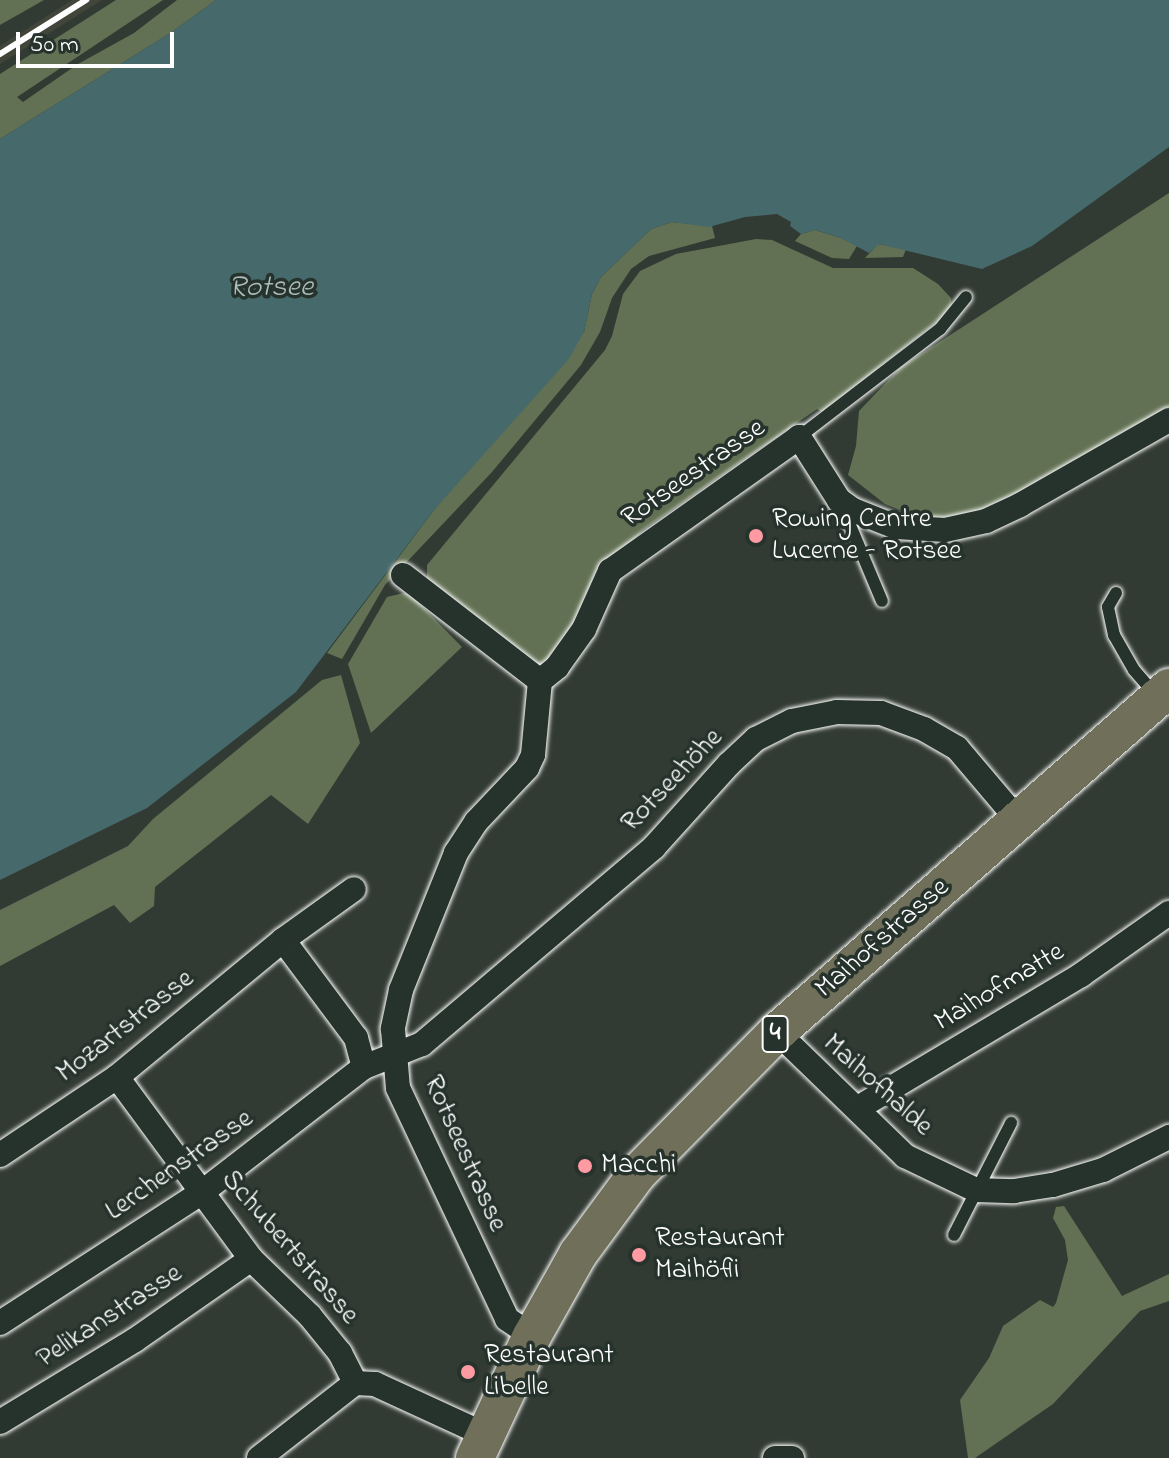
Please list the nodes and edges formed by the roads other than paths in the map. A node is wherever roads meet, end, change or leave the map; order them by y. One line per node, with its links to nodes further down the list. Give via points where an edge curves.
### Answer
1 (966, 297): 3 (lane, via 940,329)
2 (1169, 420): 4 (street, via 986,521 945,530 896,527)
3 (799, 437): 4 (street, Rotseestrasse); 8 (street, Rotseestrasse, via 610,571 584,629)
4 (839, 500): 7 (lane)
5 (403, 575): 8 (street)
6 (1116, 593): 9 (lane, via 1108,607 1114,635 1134,670)
7 (882, 601)
8 (540, 681): 15 (street, Rotseestrasse, via 533,755 476,822 436,896 401,990)
9 (1164, 693): 10 (main road, Maihofstrasse / 4)
10 (1018, 820): 14 (main road, Maihofstrasse / 4); 15 (street, Rotseehöhe, via 957,748 924,729 881,713 837,712 792,721 756,739 654,847 422,1044)
11 (354, 889): 13 (street, Mozartstrasse)
12 (1169, 913): 18 (street, Maihofmatte, via 1081,975)
13 (283, 940): 16 (street, via 356,1038); 17 (street, Mozartstrasse)
14 (777, 1032): 18 (street, Maihofhalde); 27 (main road, Maihofstrasse / 4, via 618,1196)
15 (393, 1058): 16 (street, Lerchenstrasse); 27 (street, Rotseestrasse, via 398,1088 507,1319)
16 (364, 1067): 23 (street, Lerchenstrasse)
17 (117, 1077): 21 (street, Mozartstrasse); 23 (street, Schubertstrasse)
18 (858, 1108): 22 (street, Maihofhalde, via 905,1156)
19 (1011, 1123): 22 (lane)
20 (1169, 1137): 22 (street, Maihofhalde, via 1128,1160 1053,1185)
21 (0, 1155)
22 (976, 1190): 24 (lane)
23 (201, 1193): 25 (street, Schubertstrasse); 26 (street, Lerchenstrasse)
24 (954, 1235)
25 (251, 1259): 28 (street, Schubertstrasse, via 310,1316 340,1353); 29 (street, Pelikanstrasse, via 135,1340)
26 (0, 1323)
27 (532, 1336): 30 (main road, Maihofstrasse / 4)
28 (355, 1383): 30 (street, via 375,1384); 31 (street)
29 (0, 1422)
30 (480, 1446)
31 (259, 1458)
32 (775, 1458): 33 (street)
33 (792, 1458)

